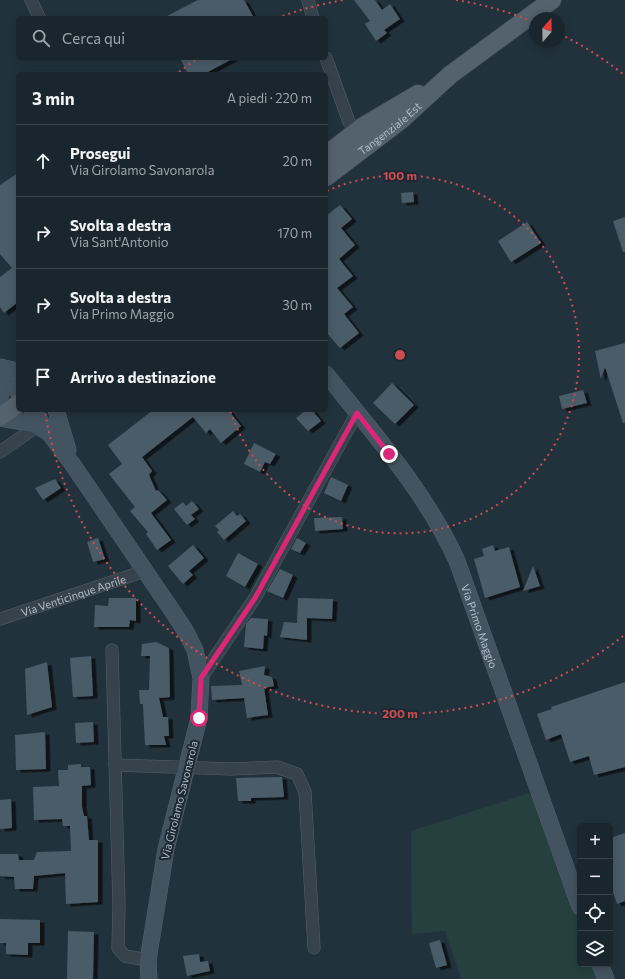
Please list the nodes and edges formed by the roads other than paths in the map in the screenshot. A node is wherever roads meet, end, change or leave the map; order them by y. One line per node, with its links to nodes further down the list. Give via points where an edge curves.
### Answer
1 (31, 0): 4 (street)
2 (308, 0): 5 (street)
3 (552, 0): 7 (main road, Tangenziale Est)
4 (39, 16)
5 (313, 16)
6 (327, 60): 8 (street)
7 (450, 75): 9 (main road, Tangenziale Est, via 362,127); 10 (main road, Tangenziale Est, via 401,120)
8 (349, 122)
9 (328, 153)
10 (328, 175)
11 (6, 370): 12 (street); 14 (street, via 5,383)
12 (16, 375)
13 (328, 377): 19 (street, Via Primo Maggio)
14 (16, 390)
15 (0, 392): 20 (street)
16 (16, 405): 21 (main road)
17 (36, 412): 22 (street, Via Girolamo Savonarola)
18 (51, 412): 22 (street)
19 (357, 413): 28 (street, via 255,598); 31 (street, Via Primo Maggio, via 446,536)
20 (0, 414)
21 (0, 417): 23 (street, Via Girolamo Savonarola)
22 (56, 423): 23 (street, Via Girolamo Savonarola); 25 (street, Via Girolamo Savonarola, via 73,465)
23 (38, 426): 24 (street)
24 (0, 452)
25 (145, 571): 26 (street, Via Venticinque Aprile); 28 (street, Via Girolamo Savonarola, via 186,632 195,650)
26 (0, 618)
27 (112, 650): 29 (street)
28 (201, 678): 30 (street, Via Girolamo Savonarola, via 199,718)
29 (115, 765): 30 (street); 33 (street, via 118,948 125,956)
30 (186, 766): 32 (street, via 232,769 277,767 297,774 305,792); 33 (street, Via Girolamo Savonarola, via 166,849)
31 (577, 899)
32 (314, 948)
33 (148, 960): 35 (street, Via Girolamo Savonarola)
34 (601, 967): 36 (street)
35 (149, 979)
36 (606, 979)

